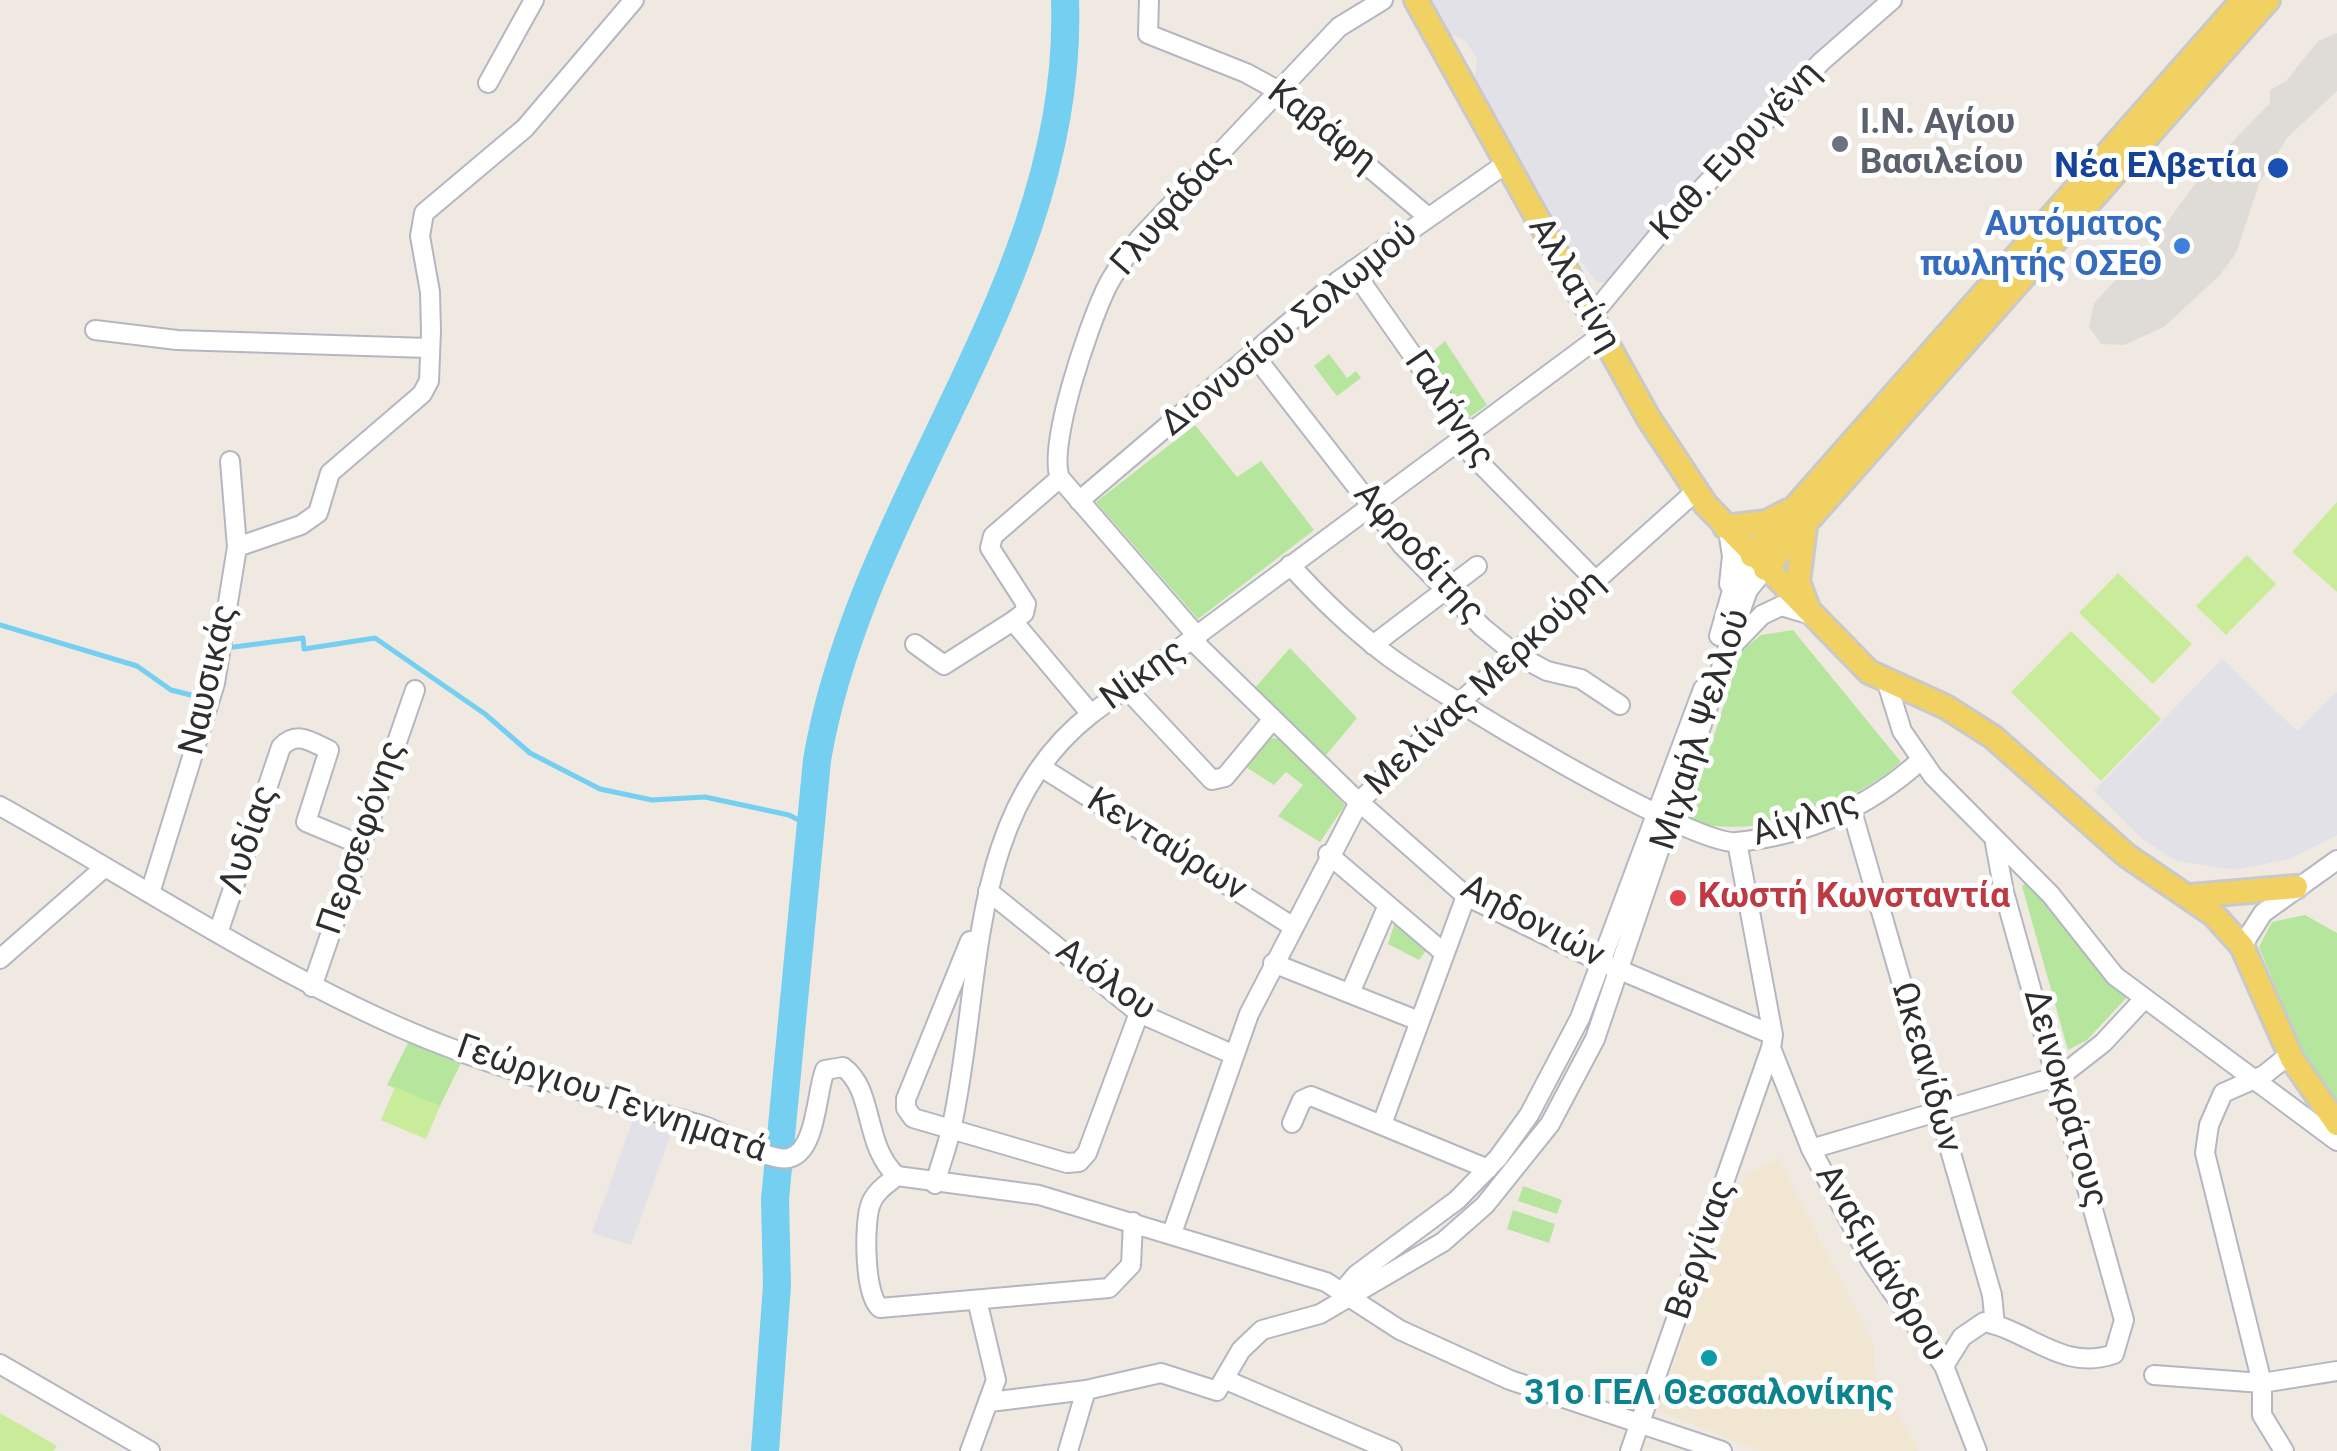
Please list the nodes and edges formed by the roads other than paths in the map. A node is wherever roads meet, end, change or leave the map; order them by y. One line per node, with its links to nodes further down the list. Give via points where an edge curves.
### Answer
1 (534, 0): 9 (street)
2 (634, 0): 16 (street, via 525,128 424,213)
3 (1148, 0): 10 (street, Καβάφη, via 1148,34)
4 (1416, 0): 11 (main road, Αλλατίνη)
5 (1892, 0): 14 (street, Καθ. Ευρυγένη, via 1821,62 1661,232)
6 (2243, 0): 24 (main road, Μιχαήλ Ψελλού)
7 (2268, 0): 24 (main road, Μιχαήλ Ψελλού)
8 (1373, 2): 10 (street, Γλυφάδας, via 1339,27)
9 (488, 83)
10 (1278, 91): 12 (street, Καβάφη); 20 (street, Γλυφάδας, via 1140,240 1106,289 1062,430)
11 (1504, 165): 12 (street, Διονυσίου Σολωμού); 14 (main road, Αλλατίνη)
12 (1428, 217): 13 (street, Διονυσίου Σολωμού)
13 (1354, 270): 17 (street, Διονυσίου Σολωμού); 18 (street, Γαλήνης)
14 (1598, 324): 18 (street, Νίκης); 21 (main road, Αλλατίνη)
15 (94, 330): 16 (street, via 177,340)
16 (428, 348): 26 (street, via 429,382 422,394 330,473 318,512 292,529)
17 (1254, 355): 22 (street, Διονυσίου Σολωμού); 23 (street, Αφροδίτης)
18 (1467, 432): 23 (street, Νίκης); 30 (street, Γαλήνης, via 1472,455)
19 (230, 461): 26 (street, Ναυσικάς)
20 (1060, 478): 22 (street, Αηδονιών); 34 (street, via 990,544 1026,604)
21 (1695, 492): 25 (main road, Αλλατίνη); 30 (street, Μελίνας Μερκούρη)
22 (1079, 502): 35 (street, Αηδονιών)
23 (1370, 505): 28 (street, Νίκης); 31 (street, Αφροδίτης)
24 (1800, 514): 25 (main road); 27 (main road, Μιχαήλ Ψελλού); 33 (main road, via 1798,582)
25 (1726, 529): 27 (main road, Αλλατίνη); 32 (street)
26 (237, 547): 60 (street, Ναυσικάς, via 216,683)
27 (1758, 562): 32 (street, Μιχαήλ Ψελλού, via 1735,580); 33 (main road, Αλλατίνη); 39 (street, Μιχαήλ Ψελλού)
28 (1290, 565): 35 (street, Νίκης); 37 (street)
29 (1478, 566): 31 (street)
30 (1597, 582): 38 (street, Μελίνας Μερκούρη)
31 (1444, 590): 37 (street); 38 (street, Αφροδίτης)
32 (1730, 601): 52 (street, Μιχαήλ Ψελλού)
33 (1811, 616): 39 (street, via 1781,606 1744,630); 40 (main road, Αλλατίνη)
34 (1013, 621): 36 (street, via 944,665); 45 (street)
35 (1195, 638): 41 (street, Νίκης); 46 (street, Αηδονιών)
36 (915, 644)
37 (1374, 645): 43 (street)
38 (1515, 654): 43 (street, Μελίνας Μερκούρη); 44 (street, Αφροδίτης, via 1581,679)
39 (1724, 657): 52 (street, Μιχαήλ Ψελλού)
40 (1887, 683): 47 (street, via 1896,718); 62 (main road, Αλλατίνη, via 1946,707 1993,737 2126,856)
41 (1126, 688): 45 (street, Νίκης); 46 (street, via 1212,780 1226,777)
42 (415, 690): 55 (street, Περσεφόνης)
43 (1459, 704): 49 (street, Μελίνας Μερκούρη); 52 (street)
44 (1620, 705)
45 (1091, 714): 48 (street, Νίκης)
46 (1273, 718): 49 (street, Αηδονιών)
47 (1921, 760): 51 (street, Αίγλης); 54 (street)
48 (1041, 767): 63 (street, Νίκης, via 1012,820); 65 (street, Κενταύρων)
49 (1359, 802): 56 (street, Μελίνας Μερκούρη); 61 (street, Αηδονιών)
50 (0, 806): 58 (street, Γεώργιου Γεννηματά)
51 (1852, 811): 53 (street, Αίγλης); 83 (street, Ωκεανίδων)
52 (1664, 818): 53 (street); 70 (street, Μιχαήλ Ψελλού); 72 (street, Μιχαήλ Ψελλού)
53 (1737, 842): 78 (street, Αναξιμάνδρου)
54 (1995, 843): 75 (street); 81 (street, Δεινοκράτους)
55 (359, 844): 66 (street, Λυδίας, via 306,822 329,750 300,737 281,747); 73 (street, Περσεφόνης)
56 (1328, 854): 64 (street); 65 (street, Μελίνας Μερκούρη)
57 (2334, 863): 59 (street)
58 (105, 867): 60 (street, Γεώργιου Γεννηματά); 69 (street)
59 (2296, 887): 62 (main road); 67 (street, via 2263,913)
60 (150, 894): 66 (street, Γεώργιου Γεννηματά)
61 (1466, 896): 68 (street); 70 (street, Αηδονιών)
62 (2191, 896): 67 (main road, Αλλατίνη)
63 (986, 900): 76 (street, Αιόλου); 87 (street, Νίκης); 87 (street, via 906,1103 913,1118)
64 (1388, 906): 68 (street); 74 (street)
65 (1292, 926): 71 (street, Μελίνας Μερκούρη)
66 (218, 933): 73 (street, Γεώργιου Γεννηματά)
67 (2242, 946): 80 (main road)
68 (1443, 952): 77 (street)
69 (0, 959)
70 (1602, 962): 72 (street, Αηδονιών); 90 (street, Μιχαήλ Ψελλού, via 1542,1092)
71 (1273, 963): 74 (street); 79 (street, Μελίνας Μερκούρη)
72 (1620, 970): 78 (street, Αηδονιών); 95 (street, Μιχαήλ Ψελλού, via 1580,1073 1517,1169 1442,1242)
73 (312, 986): 91 (street, Γεώργιου Γεννηματά, via 405,1030 710,1128 780,1158 797,1153 806,1141 825,1070 843,1067 856,1082 880,1160)
74 (1350, 993): 77 (street)
75 (2144, 999): 81 (street, via 2084,1060); 82 (street)
76 (1139, 1013): 79 (street, Αιόλου); 87 (street, via 1079,1162)
77 (1420, 1021): 85 (street)
78 (1772, 1041): 89 (street, Αναξιμάνδρου); 106 (street, Βεργίνας)
79 (1232, 1054): 94 (street, Μελίνας Μερκούρη)
80 (2290, 1055): 82 (street); 86 (main road)
81 (2058, 1076): 83 (street); 97 (street, Δεινοκράτους, via 2124,1320 2114,1354 2077,1359)
82 (2250, 1079): 88 (street); 103 (street, via 2228,1088 2218,1102 2206,1159)
83 (1938, 1112): 89 (street); 97 (street, Ωκεανίδων)
84 (1292, 1123): 85 (street, via 1302,1100 1311,1096)
85 (1382, 1124): 90 (street)
86 (2337, 1124)
87 (952, 1129): 92 (street, Νίκης)
88 (2337, 1142)
89 (1812, 1149): 99 (street, Αναξιμάνδρου, via 1871,1261)
90 (1488, 1169): 95 (street, Μιχαήλ Ψελλού, via 1356,1275)
91 (897, 1176): 92 (street); 96 (street, via 869,1207 868,1287 875,1305)
92 (934, 1184): 93 (street, via 1039,1195)
93 (1133, 1222): 94 (street); 96 (street, via 1130,1265 1114,1286)
94 (1172, 1233): 95 (street, via 1326,1282)
95 (1347, 1298): 102 (street, Μιχαήλ Ψελλού, via 1320,1314 1262,1330 1241,1350); 106 (street, via 1510,1380)
96 (978, 1300): 105 (street, via 996,1370)
97 (1995, 1324): 99 (street, via 1971,1329)
98 (0, 1364): 107 (street)
99 (1944, 1366): 113 (street, Αναξιμάνδρου)
100 (2337, 1371): 103 (street)
101 (2154, 1375): 103 (street)
102 (1226, 1380): 104 (street, via 1215,1392 1164,1373); 110 (street)
103 (2262, 1386): 114 (street, via 2262,1415)
104 (1086, 1390): 105 (street); 109 (street)
105 (990, 1402): 108 (street)
106 (1640, 1423): 111 (street, Βεργίνας); 112 (street)
107 (150, 1451)
108 (970, 1451)
109 (1068, 1451)
110 (1392, 1451)
111 (1630, 1451)
112 (1722, 1451)
113 (1977, 1451)
114 (2284, 1451)

